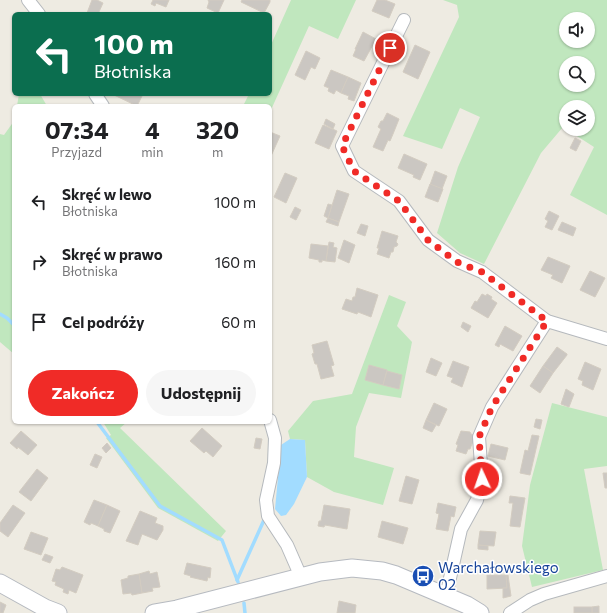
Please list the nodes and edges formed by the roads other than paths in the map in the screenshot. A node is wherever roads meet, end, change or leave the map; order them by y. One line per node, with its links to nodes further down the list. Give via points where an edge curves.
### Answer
1 (28, 0): 2 (street)
2 (38, 12)
3 (404, 20): 4 (street, via 342,146 354,171 399,201 428,240 457,262 482,272)
4 (547, 321): 5 (street); 10 (street, via 492,407 479,437 482,479 477,500 461,528)
5 (607, 339)
6 (271, 424): 8 (street, via 275,438 274,463 266,500 268,516 287,545)
7 (607, 576): 14 (street, via 544,594)
8 (301, 577): 10 (street, via 334,569 367,569 396,575); 12 (street, via 177,610)
9 (0, 583): 11 (street)
10 (446, 596): 13 (street)
11 (58, 613)
12 (154, 613)
13 (480, 613)
14 (510, 613)

